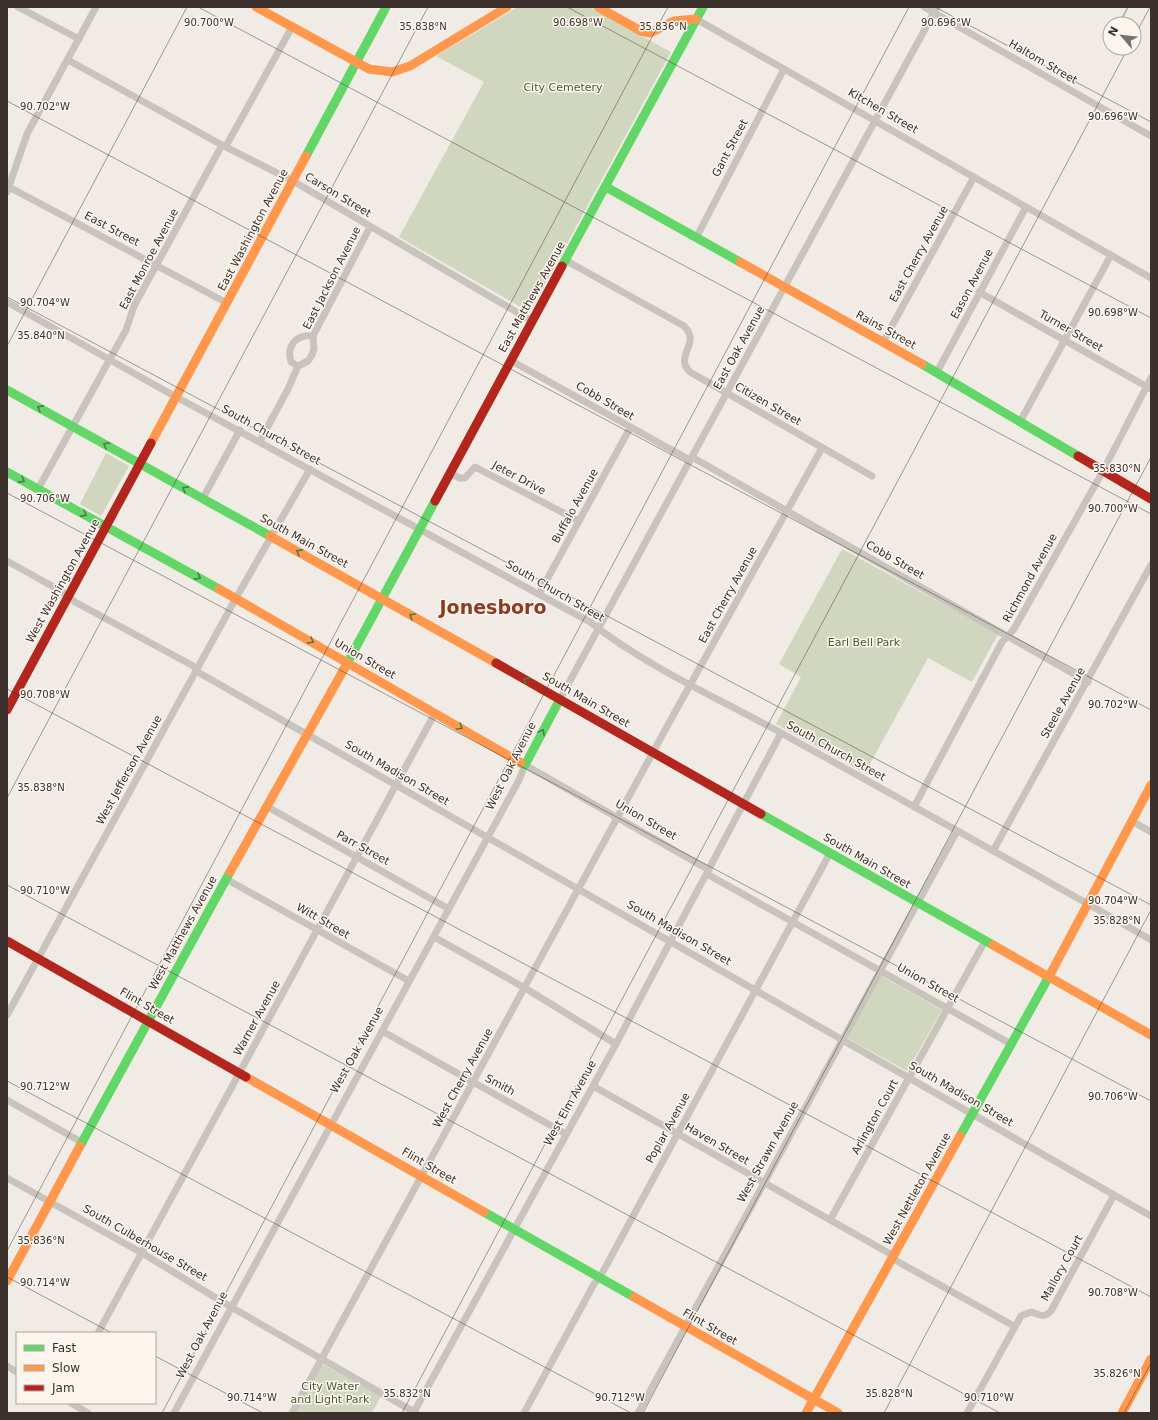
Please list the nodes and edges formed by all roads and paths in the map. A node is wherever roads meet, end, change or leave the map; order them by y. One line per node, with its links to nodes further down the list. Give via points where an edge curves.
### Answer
1 (18, 7): 12 (street)
2 (96, 7): 12 (street)
3 (256, 7): 11 (street)
4 (386, 7): 14 (street, East Washington Avenue)
5 (507, 7): 14 (street, via 410,66 396,71 378,71)
6 (598, 7): 10 (street, via 650,33 674,21)
7 (703, 7): 10 (street, East Matthews Avenue)
8 (924, 7): 9 (street, Haltom Street)
9 (936, 10): 16 (street, East Oak Avenue); 17 (street, Haltom Street)
10 (696, 19): 15 (street, Kitchen Street); 21 (street, East Matthews Avenue)
11 (292, 27): 14 (street); 18 (street, East Monroe Avenue)
12 (78, 39): 13 (street)
13 (68, 60): 18 (street, Carson Street); 22 (street, via 27,134)
14 (356, 63): 20 (street, East Washington Avenue)
15 (784, 68): 16 (street, Kitchen Street); 25 (street, Gant Street)
16 (875, 121): 19 (street, Kitchen Street); 30 (street, East Oak Avenue)
17 (1151, 136)
18 (224, 146): 20 (street, Carson Street); 28 (street, East Monroe Avenue)
19 (974, 177): 23 (street, Kitchen Street); 37 (street, East Cherry Avenue)
20 (293, 181): 24 (street, Carson Street); 33 (street, East Washington Avenue)
21 (606, 187): 25 (street, Rains Street); 27 (street, East Matthews Avenue)
22 (8, 188): 28 (street, East Street)
23 (1026, 207): 26 (street, Kitchen Street); 31 (street, Eason Avenue)
24 (370, 227): 34 (street, Carson Street); 35 (street, East Jackson Avenue)
25 (696, 238): 30 (street, Rains Street)
26 (1111, 255): 29 (street, Kitchen Street); 36 (street)
27 (565, 260): 34 (street, East Matthews Avenue); 45 (street, Citizen Street, via 684,326 691,335 684,361 685,367)
28 (157, 266): 33 (street, East Street); 38 (street, East Monroe Avenue, via 134,306 126,330)
29 (1151, 278)
30 (784, 287): 37 (street, Rains Street); 45 (street, East Oak Avenue)
31 (979, 292): 36 (street, Turner Street); 41 (street, Eason Avenue)
32 (7, 302): 38 (street, South Church Street)
33 (227, 303): 46 (street, East Washington Avenue)
34 (532, 321): 39 (street, East Matthews Avenue)
35 (313, 336): 40 (street, East Jackson Avenue, via 312,355 308,361); 40 (street, via 300,337 291,345 291,362)
36 (1064, 340): 43 (street, Turner Street); 47 (street)
37 (883, 342): 41 (street, Rains Street)
38 (109, 360): 46 (street, South Church Street); 48 (street, East Monroe Avenue)
39 (510, 360): 49 (street, Cobb Street); 58 (street, East Matthews Avenue)
40 (298, 366): 51 (street, East Jackson Avenue)
41 (937, 372): 47 (street, Rains Street)
42 (1151, 378): 43 (street, Richmond Avenue)
43 (1149, 388): 56 (street, Richmond Avenue)
44 (7, 390): 48 (street, South Main Street, one-way to 44)
45 (727, 392): 52 (street, Citizen Street); 53 (street, East Oak Avenue)
46 (176, 397): 50 (street, South Church Street); 54 (street, East Washington Avenue)
47 (1020, 422): 56 (street, Rains Street)
48 (72, 426): 54 (street, South Main Street, one-way to 48); 60 (street, East Monroe Avenue)
49 (630, 428): 53 (street, Cobb Street); 64 (street, Buffalo Avenue)
50 (240, 430): 51 (street, South Church Street); 61 (street)
51 (260, 441): 55 (street, South Church Street)
52 (822, 448): 59 (street, Citizen Street); 63 (street, East Cherry Avenue)
53 (691, 459): 63 (street, Cobb Street); 74 (street, East Oak Avenue)
54 (140, 464): 61 (street, South Main Street, one-way to 54); 65 (street, West Washington Avenue)
55 (310, 469): 66 (street, South Church Street); 67 (street, West Jefferson Avenue)
56 (1102, 471): 62 (street, Rains Street); 75 (street, Richmond Avenue)
57 (7, 472): 60 (street, Union Street, one-way to 60)
58 (450, 473): 64 (street, Jeter Drive, via 465,478 476,467); 66 (street, East Matthews Avenue)
59 (872, 476)
60 (38, 489): 65 (street, Union Street, one-way to 65)
61 (203, 498): 67 (street, South Main Street)
62 (1151, 499)
63 (787, 511): 75 (street, Cobb Street); 79 (street, East Cherry Avenue)
64 (579, 521): 70 (street, Buffalo Avenue)
65 (107, 526): 71 (street, West Washington Avenue); 72 (street, Union Street, one-way to 72)
66 (421, 528): 70 (street, South Church Street); 73 (street, East Matthews Avenue)
67 (272, 537): 72 (street, West Jefferson Avenue); 73 (street, South Main Street, one-way to 67)
68 (7, 561): 71 (street, South Madison Street)
69 (1151, 565): 78 (street, Steele Avenue)
70 (539, 594): 74 (street, South Church Street)
71 (68, 597): 77 (street, South Madison Street); 81 (street, West Washington Avenue)
72 (236, 598): 76 (street, Union Street, one-way to 76); 77 (street, West Jefferson Avenue)
73 (383, 599): 76 (street, West Matthews Avenue); 80 (street, South Main Street, one-way to 73)
74 (598, 628): 79 (street, South Church Street); 80 (street, East Oak Avenue)
75 (1008, 636): 78 (street, Cobb Street); 91 (street, Richmond Avenue, via 1002,642)
76 (348, 662): 82 (street, Union Street); 84 (street, West Matthews Avenue)
77 (197, 669): 84 (street, South Madison Street); 113 (street, West Jefferson Avenue)
78 (1088, 682): 97 (street, Steele Avenue)
79 (690, 684): 83 (street, South Church Street); 85 (street, East Cherry Avenue)
80 (560, 699): 85 (street, South Main Street); 86 (street, West Oak Avenue, one-way to 80)
81 (7, 710)
82 (435, 714): 86 (street, Union Street, one-way to 86); 87 (street, Warner Avenue)
83 (781, 733): 89 (street, West Elm Avenue); 91 (street, South Church Street)
84 (307, 734): 87 (street, South Madison Street); 90 (street, West Matthews Avenue)
85 (654, 753): 89 (street, South Main Street); 92 (street, West Cherry Avenue)
86 (524, 765): 92 (street, Union Street); 96 (street, West Oak Avenue, via 519,780)
87 (396, 785): 96 (street, South Madison Street); 99 (street, Warner Avenue)
88 (1150, 789): 93 (street, West Nettleton Avenue)
89 (743, 803): 98 (street, South Main Street); 100 (street, West Elm Avenue)
90 (266, 806): 99 (street, Parr Street); 101 (street, West Matthews Avenue)
91 (914, 807): 94 (street, South Church Street)
92 (618, 818): 100 (street, Union Street); 102 (street, West Cherry Avenue)
93 (1132, 821): 95 (street); 104 (street, West Nettleton Avenue)
94 (957, 831): 97 (street, South Church Street); 103 (street, West Strawn Avenue)
95 (1151, 832)
96 (487, 837): 102 (street, South Madison Street); 105 (street, West Oak Avenue)
97 (993, 850): 104 (street, South Church Street)
98 (830, 853): 103 (street, South Main Street); 106 (street, Poplar Avenue)
99 (356, 857): 105 (street, Parr Street); 107 (street, Warner Avenue)
100 (708, 872): 106 (street, Union Street); 109 (street, West Elm Avenue)
101 (226, 879): 107 (street, Witt Street); 121 (street, West Matthews Avenue)
102 (579, 888): 109 (street, South Madison Street); 117 (street, West Cherry Avenue)
103 (917, 902): 112 (street, South Main Street); 114 (street, West Strawn Avenue)
104 (1089, 904): 110 (street, South Church Street); 115 (street, West Nettleton Avenue)
105 (449, 909): 108 (street, West Oak Avenue)
106 (793, 922): 114 (street, Union Street); 118 (street, Poplar Avenue)
107 (317, 930): 116 (street, Witt Street); 127 (street, Warner Avenue)
108 (434, 937): 116 (street, West Oak Avenue); 117 (street)
109 (670, 940): 118 (street, South Madison Street); 125 (street, West Elm Avenue)
110 (1151, 940)
111 (7, 941): 113 (street, Flint Street)
112 (984, 941): 115 (street, South Main Street); 119 (street, Arlington Court)
113 (38, 958): 120 (street, West Jefferson Avenue); 121 (street, Flint Street)
114 (880, 970): 119 (street, Union Street); 124 (street, West Strawn Avenue)
115 (1049, 977): 123 (street, South Main Street); 126 (street, West Nettleton Avenue)
116 (409, 981): 122 (street, West Oak Avenue)
117 (525, 988): 125 (street); 129 (street, West Cherry Avenue)
118 (756, 989): 124 (street, South Madison Street); 134 (street, Poplar Avenue)
119 (947, 1008): 126 (street, Union Street); 128 (street, Arlington Court)
120 (7, 1014)
121 (148, 1021): 127 (street, Flint Street); 136 (street, West Matthews Avenue)
122 (382, 1031): 129 (street, Smith); 133 (street, West Oak Avenue)
123 (1151, 1035)
124 (842, 1039): 128 (street, South Madison Street); 139 (street, West Strawn Avenue)
125 (616, 1044): 130 (street, West Elm Avenue)
126 (1011, 1044): 132 (street, West Nettleton Avenue)
127 (240, 1072): 133 (street, Flint Street); 145 (street, Warner Avenue)
128 (909, 1077): 132 (street, South Madison Street); 143 (street, Arlington Court)
129 (473, 1083): 135 (street, Smith); 137 (street, West Cherry Avenue)
130 (593, 1086): 134 (street, Haven Street); 135 (street, West Elm Avenue)
131 (7, 1100): 136 (street)
132 (972, 1113): 140 (street, South Madison Street); 146 (street, West Nettleton Avenue)
133 (331, 1123): 137 (street, Flint Street); 149 (street, West Oak Avenue)
134 (677, 1133): 139 (street, Haven Street); 147 (street, Poplar Avenue)
135 (566, 1134): 144 (street, West Elm Avenue)
136 (83, 1143): 141 (street, West Matthews Avenue)
137 (422, 1176): 144 (street, Flint Street); 153 (street, West Cherry Avenue)
138 (7, 1178): 141 (street, South Culberhouse Street)
139 (764, 1183): 143 (street, Haven Street); 150 (street, West Strawn Avenue)
140 (1114, 1195): 142 (street, South Madison Street); 151 (street, Mallory Court, via 1051,1311 1046,1316 1024,1313)
141 (50, 1202): 145 (street, South Culberhouse Street); 148 (street, West Matthews Avenue)
142 (1151, 1216)
143 (830, 1220): 146 (street, Haven Street)
144 (514, 1228): 147 (street, Flint Street); 159 (street, West Elm Avenue)
145 (142, 1252): 149 (street, South Culberhouse Street); 152 (street, Warner Avenue)
146 (893, 1257): 151 (street, Haven Street); 157 (street, West Nettleton Avenue)
147 (600, 1277): 150 (street, Flint Street); 163 (street, Poplar Avenue)
148 (7, 1281)
149 (231, 1307): 153 (street, South Culberhouse Street); 161 (street, West Oak Avenue)
150 (686, 1326): 157 (street, Flint Street); 164 (street, West Strawn Avenue)
151 (1014, 1326): 167 (street)
152 (99, 1332)
153 (322, 1359): 159 (street, South Culberhouse Street); 162 (street, West Cherry Avenue)
154 (1151, 1359): 168 (street)
155 (7, 1366): 156 (street)
156 (16, 1371)
157 (814, 1399): 165 (street, West Nettleton Avenue); 166 (street, Flint Street)
158 (78, 1411): 160 (street)
159 (415, 1412)
160 (88, 1413)
161 (174, 1413)
162 (292, 1413)
163 (524, 1413)
164 (638, 1413)
165 (806, 1413)
166 (838, 1413)
167 (967, 1413)
168 (1122, 1413)

